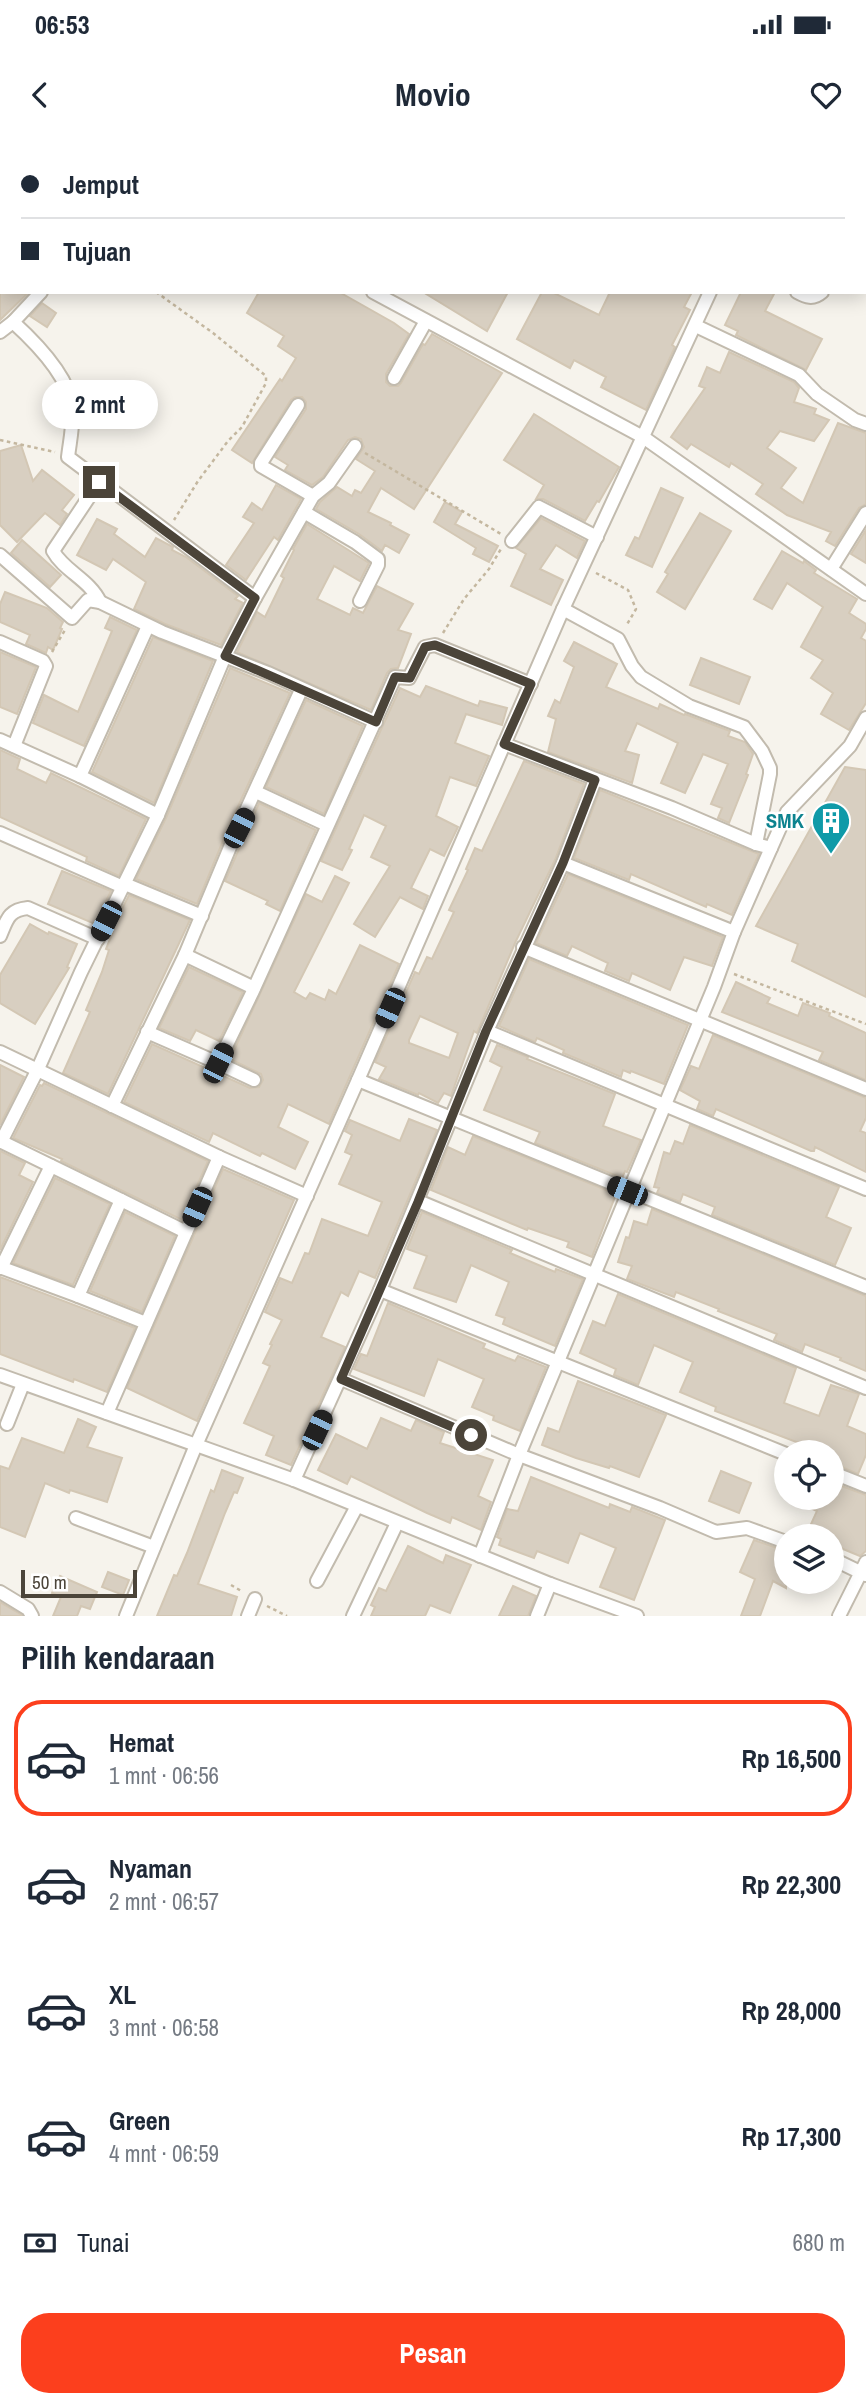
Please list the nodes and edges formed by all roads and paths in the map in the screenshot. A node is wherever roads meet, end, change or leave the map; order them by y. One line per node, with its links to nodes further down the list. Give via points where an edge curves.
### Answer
1 (39, 294): 8 (street)
2 (159, 294): 22 (path, via 213,332 266,376 267,383 242,427 198,481)
3 (377, 294): 7 (street)
4 (709, 294): 9 (street)
5 (801, 294): 6 (street, via 808,298)
6 (820, 294)
7 (426, 321): 11 (street); 14 (street)
8 (13, 323): 10 (street); 17 (street, via 47,357 69,396 72,428)
9 (696, 326): 13 (street, via 799,375 817,394); 14 (street)
10 (0, 332)
11 (394, 378)
12 (298, 405): 19 (street, via 261,463)
13 (866, 425)
14 (643, 437): 23 (street); 27 (street)
15 (0, 440): 17 (path)
16 (355, 446): 19 (street); 24 (path)
17 (68, 457): 18 (street)
18 (99, 482): 22 (street); 31 (street, via 53,551)
19 (313, 496): 20 (street)
20 (304, 512): 29 (street); 30 (street, via 378,559)
21 (866, 513): 27 (street)
22 (166, 532): 29 (street)
23 (597, 537): 24 (street, via 539,508); 26 (street)
24 (512, 541): 37 (path, via 500,550)
25 (0, 555): 33 (street)
26 (584, 566): 32 (street); 35 (path, via 628,590 636,609)
27 (831, 569): 28 (street)
28 (866, 594)
29 (255, 598): 38 (street)
30 (360, 601)
31 (100, 602): 33 (street, via 88,600); 34 (street)
32 (563, 609): 35 (street); 40 (street)
33 (72, 618): 39 (path)
34 (148, 626): 38 (street); 47 (street)
35 (618, 639): 53 (street, via 641,677 751,734 771,774)
36 (0, 642): 39 (street)
37 (435, 645): 40 (street); 43 (street, via 425,647 410,678 395,677)
38 (225, 656): 41 (street); 50 (street)
39 (44, 661): 46 (street, via 46,668)
40 (531, 684): 45 (street)
41 (301, 690): 43 (street); 49 (street)
42 (866, 718): 54 (street, via 850,746 787,812)
43 (376, 722): 51 (street)
44 (0, 740): 46 (street)
45 (504, 744): 48 (street); 73 (street)
46 (14, 746): 47 (street)
47 (80, 776): 50 (street)
48 (595, 780): 53 (street); 55 (street)
49 (256, 792): 51 (street); 57 (street)
50 (158, 815): 56 (street)
51 (327, 825): 64 (street)
52 (0, 833): 56 (street)
53 (755, 844): 54 (street)
54 (771, 848): 58 (street)
55 (563, 863): 58 (street); 61 (street)
56 (124, 886): 57 (street); 60 (street)
57 (202, 916): 62 (street)
58 (734, 932): 63 (street)
59 (0, 936): 60 (street, via 9,915 27,908)
60 (98, 939): 71 (street)
61 (523, 947): 65 (street); 67 (street)
62 (185, 955): 64 (street); 68 (street)
63 (721, 969): 65 (street); 66 (path)
64 (254, 988): 70 (street)
65 (700, 1021): 74 (street); 75 (street)
66 (866, 1024)
67 (486, 1031): 75 (street); 77 (street)
68 (147, 1032): 70 (street); 76 (street)
69 (0, 1052): 71 (street)
70 (218, 1063): 72 (street)
71 (37, 1071): 76 (street); 78 (street)
72 (254, 1080)
73 (358, 1080): 77 (street); 83 (street)
74 (866, 1089)
75 (663, 1105): 81 (street); 82 (street)
76 (113, 1106): 79 (street)
77 (451, 1118): 82 (street); 85 (street)
78 (0, 1141): 80 (street)
79 (219, 1157): 83 (street); 86 (street)
80 (51, 1166): 84 (street); 87 (street)
81 (866, 1189)
82 (627, 1191): 88 (street); 89 (street)
83 (307, 1196): 100 (street)
84 (121, 1200): 86 (street); 91 (street)
85 (418, 1202): 88 (street); 90 (street)
86 (186, 1232): 92 (street)
87 (0, 1268): 91 (street)
88 (594, 1274): 93 (street); 97 (street)
89 (866, 1287)
90 (380, 1290): 93 (street); 95 (street)
91 (78, 1296): 92 (street)
92 (146, 1323): 98 (street)
93 (557, 1361): 101 (street); 102 (street)
94 (0, 1375): 96 (street)
95 (341, 1379): 102 (street); 104 (street)
96 (23, 1384): 98 (street); 99 (street)
97 (866, 1388)
98 (107, 1413): 100 (street)
99 (7, 1424)
100 (196, 1445): 104 (street); 110 (street)
101 (774, 1449)
102 (519, 1455): 109 (street, via 716,1532 747,1528); 111 (street)
103 (844, 1477): 105 (street)
104 (294, 1480): 106 (street)
105 (866, 1486)
106 (358, 1506): 108 (street); 114 (street)
107 (76, 1518): 110 (street)
108 (397, 1523): 111 (street); 121 (street)
109 (774, 1538)
110 (153, 1546): 119 (street)
111 (480, 1556): 115 (street)
112 (844, 1563): 113 (street)
113 (864, 1570): 124 (street)
114 (317, 1581)
115 (550, 1584): 122 (street); 123 (street)
116 (0, 1592): 118 (street)
117 (255, 1599): 120 (street)
118 (32, 1616)
119 (126, 1616)
120 (248, 1616)
121 (353, 1616)
122 (537, 1616)
123 (638, 1616)
124 (839, 1616)

